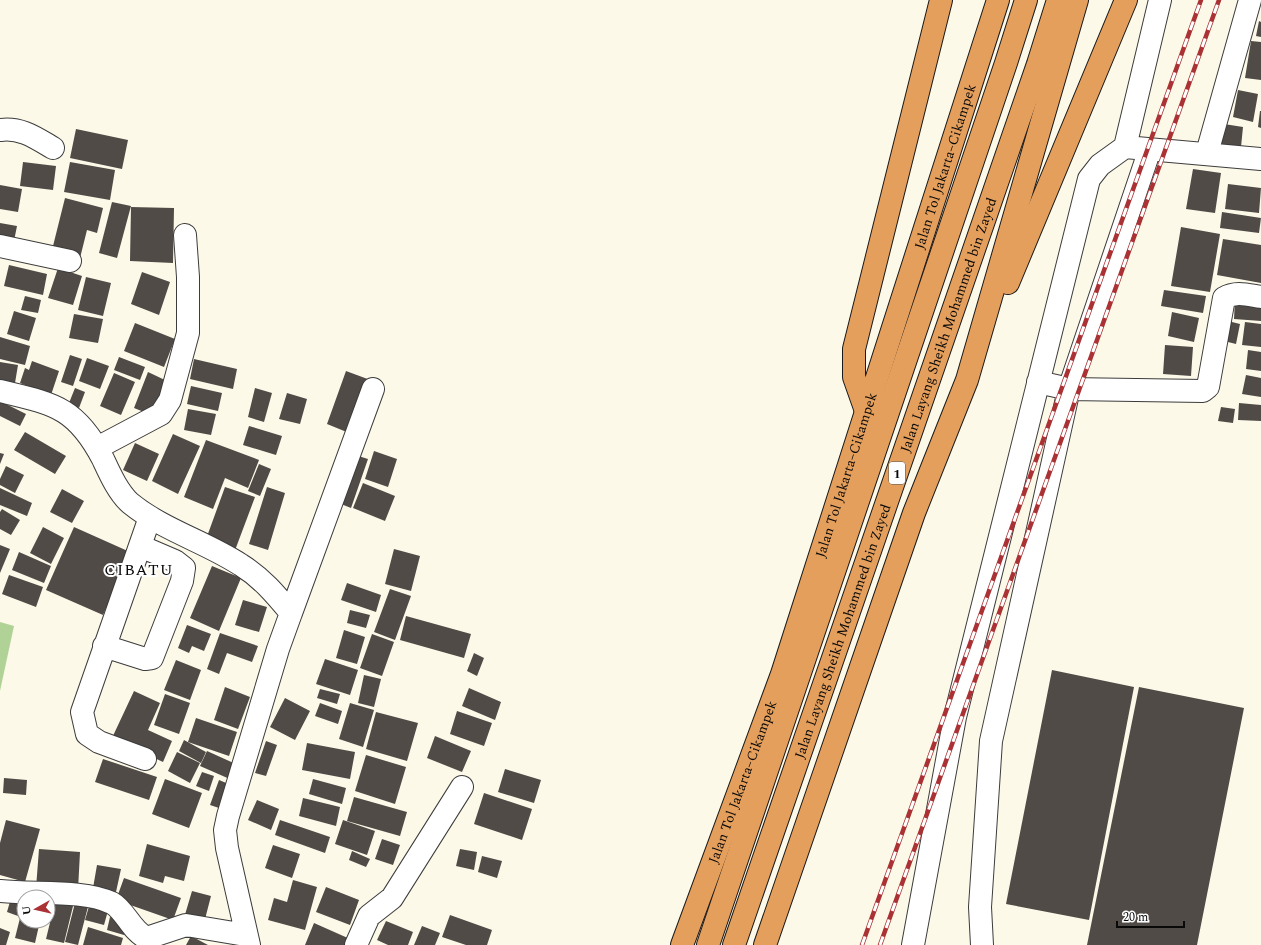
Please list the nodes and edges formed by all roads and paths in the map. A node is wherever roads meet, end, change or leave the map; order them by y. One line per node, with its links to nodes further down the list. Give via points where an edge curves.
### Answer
1 (941, 0): 24 (highway, via 854,349 854,377)
2 (998, 0): 24 (highway, Jalan Tol Jakarta–Cikampek)
3 (1026, 0): 36 (highway, Jalan Layang Sheikh Mohammed bin Zayed / 1)
4 (1058, 0): 37 (highway, Jalan Layang Sheikh Mohammed bin Zayed / 1)
5 (1077, 0): 19 (highway, 1)
6 (1126, 0): 19 (highway)
7 (1160, 0): 10 (street)
8 (1250, 0): 13 (street)
9 (0, 130): 11 (street, via 23,131)
10 (1125, 147): 12 (street); 20 (street, via 1100,164 1089,179)
11 (53, 148)
12 (1150, 149): 13 (street); 22 (street)
13 (1207, 153): 14 (street)
14 (1261, 159)
15 (185, 235): 25 (street, via 188,333 170,400 161,414)
16 (0, 246): 17 (street)
17 (70, 261)
18 (1261, 297): 22 (street, via 1238,293 1224,298 1208,387 1203,391)
19 (967, 380): 38 (highway, 1, via 914,513)
20 (1038, 382): 22 (street); 39 (street, via 955,717)
21 (373, 389): 28 (street)
22 (1069, 389): 40 (street, via 991,741 980,907)
23 (0, 391): 25 (street, via 44,401 68,412)
24 (866, 411): 35 (highway, Jalan Tol Jakarta–Cikampek, via 782,674)
25 (97, 448): 26 (street, via 122,493)
26 (150, 517): 27 (street); 28 (street, via 241,564 262,579)
27 (140, 546): 29 (street); 29 (street, via 175,561 184,568 182,581 152,658 145,659)
28 (291, 613): 33 (street, via 225,830)
29 (104, 646): 30 (street, via 82,712 83,724 87,734 99,742)
30 (145, 759)
31 (462, 787): 34 (street, via 392,898 370,916)
32 (0, 890): 33 (street, via 23,894 85,895 114,904 147,938 186,925)
33 (248, 940)
34 (356, 945)
35 (682, 945)
36 (708, 945)
37 (734, 945)
38 (765, 945)
39 (913, 945)
40 (982, 945)

